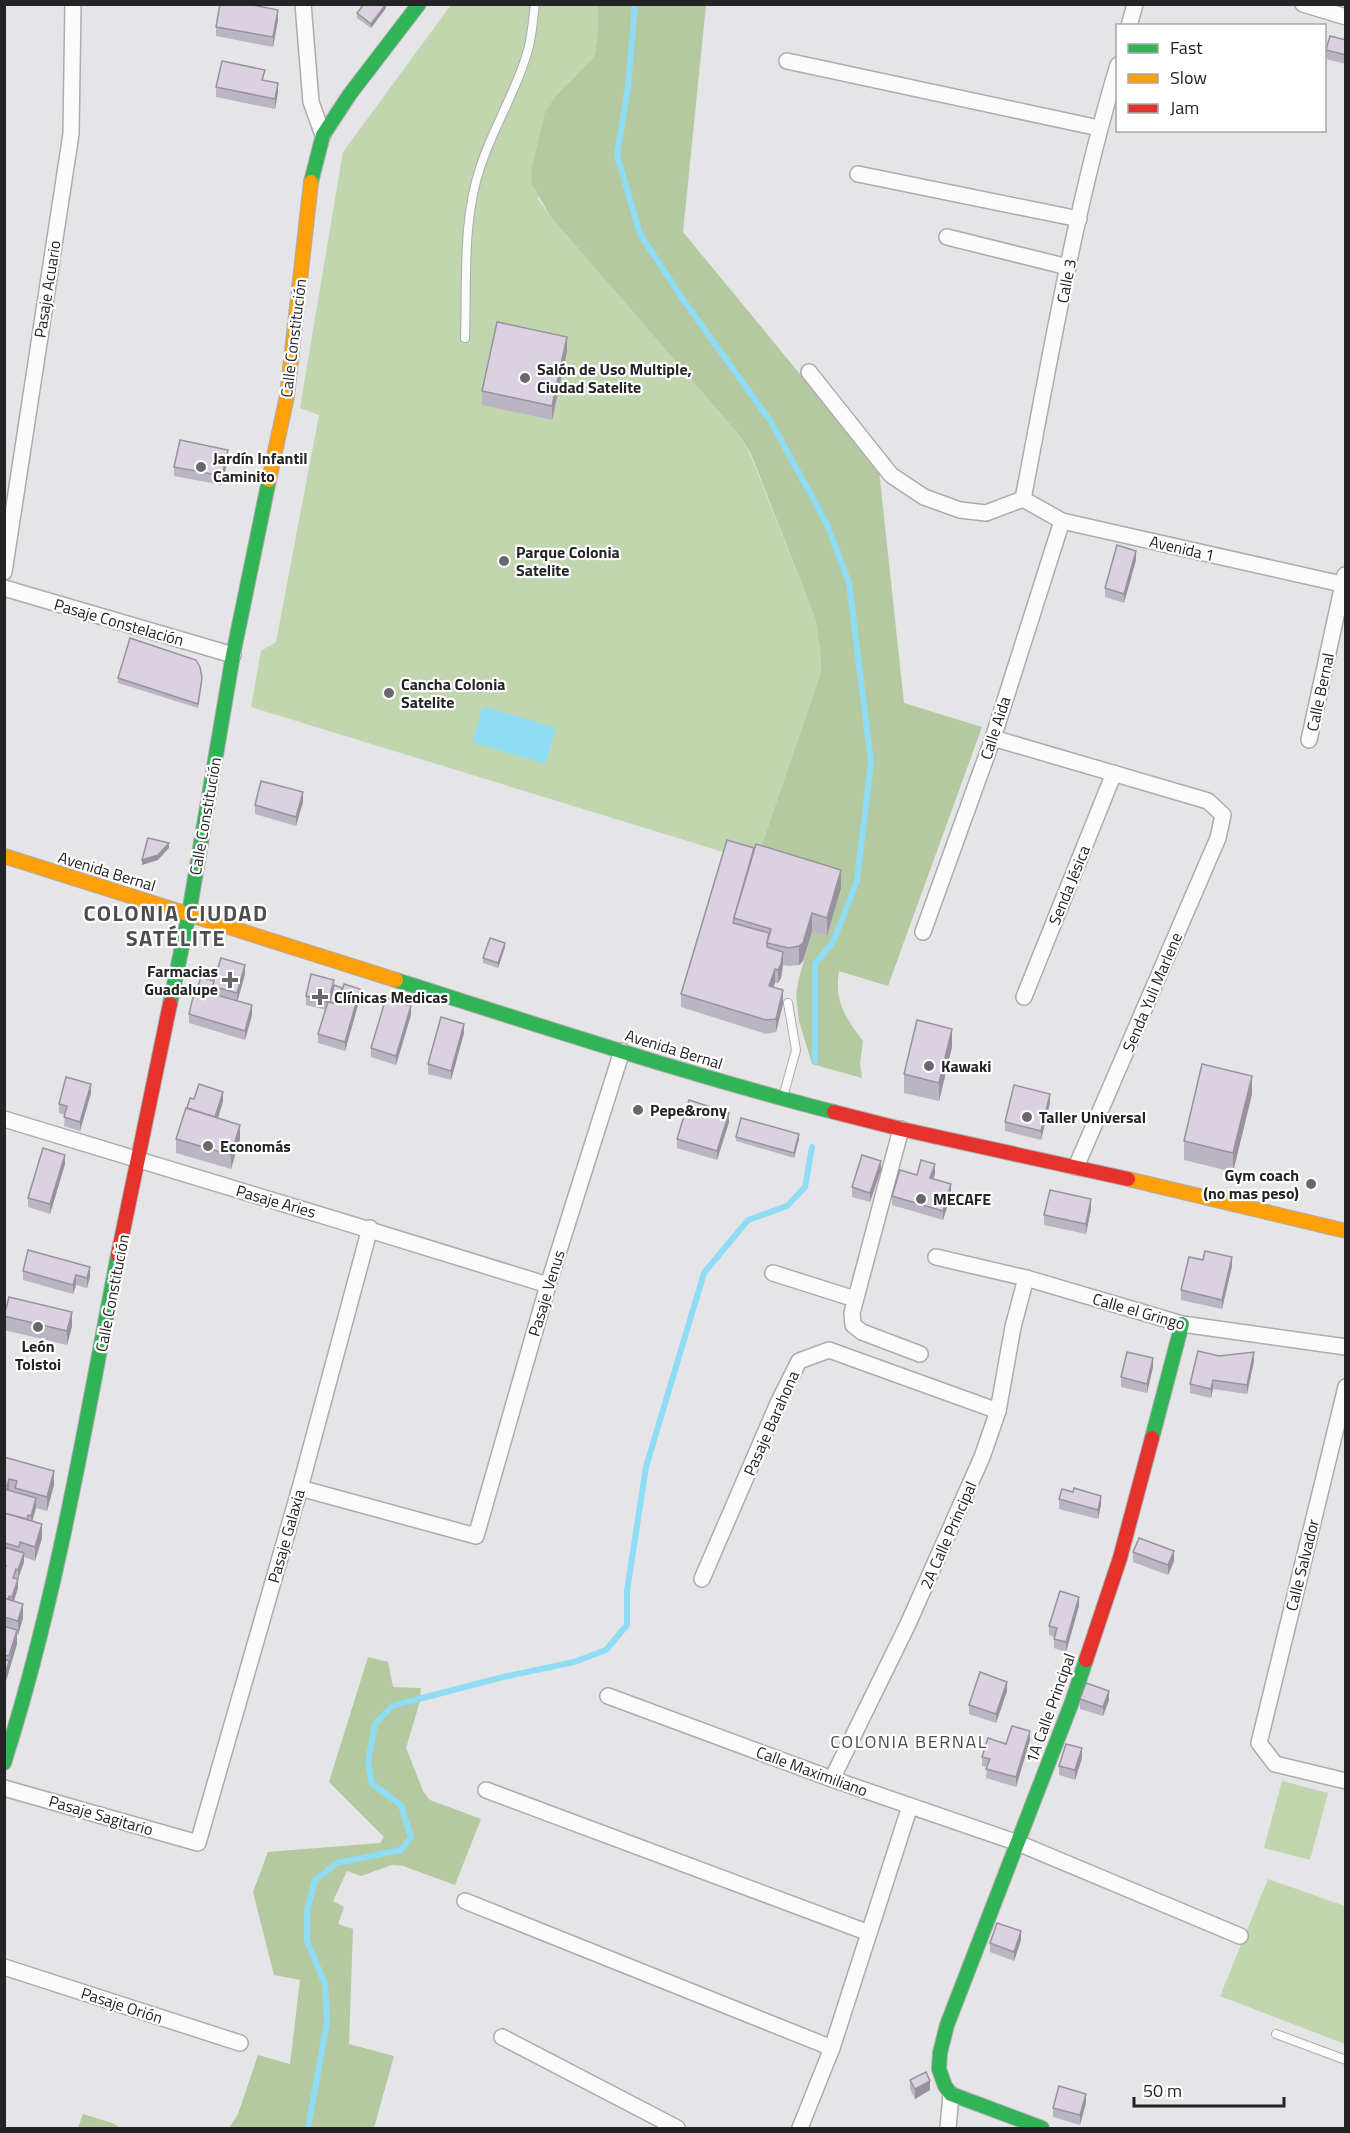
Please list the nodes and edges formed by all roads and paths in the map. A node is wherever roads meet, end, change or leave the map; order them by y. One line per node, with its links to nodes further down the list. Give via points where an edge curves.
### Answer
1 (73, 4): 21 (street, Pasaje Acuario, via 70,134)
2 (303, 4): 12 (street, via 310,102)
3 (419, 4): 12 (main road, Calle Constitución)
4 (535, 4): 17 (lane, via 529,49 474,189 468,234)
5 (1136, 4): 8 (street)
6 (1303, 4): 7 (street)
7 (1346, 17)
8 (1130, 24)
9 (787, 60): 11 (street)
10 (1116, 72): 11 (street, Calle 3)
11 (1099, 128): 14 (street, Calle 3)
12 (323, 135): 24 (main road, Calle Constitución, via 311,183 287,396)
13 (858, 174): 14 (street)
14 (1079, 219): 16 (street, Calle 3)
15 (947, 237): 16 (street)
16 (1068, 267): 19 (street, Calle 3)
17 (465, 338)
18 (808, 372): 19 (street, via 891,475 924,497 960,510 986,513)
19 (1023, 499): 20 (street, Avenida 1)
20 (1062, 521): 22 (street, Avenida 1); 25 (street, Calle Aida)
21 (4, 573)
22 (1345, 581): 26 (street, Calle Bernal)
23 (4, 588): 24 (street, Pasaje Constelación)
24 (233, 655): 29 (main road, Calle Constitución)
25 (993, 738): 27 (street); 30 (street, Calle Aida)
26 (1309, 740)
27 (1114, 772): 31 (street, Senda Jésica); 38 (street, Senda Yuli Marlene, via 1208,801 1223,815 1218,838)
28 (4, 856): 29 (main road, Avenida Bernal)
29 (189, 913): 33 (main road, Avenida Bernal); 37 (main road, Calle Constitución)
30 (922, 932)
31 (1024, 997)
32 (788, 1003): 34 (lane, via 796,1050)
33 (622, 1051): 34 (main road, Avenida Bernal); 44 (street, Pasaje Venus)
34 (783, 1099): 36 (main road, Avenida Bernal)
35 (4, 1119): 37 (street, Pasaje Aries)
36 (901, 1129): 38 (main road, Avenida Bernal); 45 (street)
37 (137, 1159): 39 (street, Pasaje Aries); 54 (main road, Calle Constitución, via 62,1550)
38 (1076, 1167): 40 (main road, Avenida Bernal)
39 (369, 1228): 44 (street, Pasaje Aries); 51 (street, Pasaje Galaxia)
40 (1346, 1231)
41 (936, 1257): 43 (street, Calle el Gringo)
42 (773, 1273): 45 (street)
43 (1026, 1278): 46 (street, Calle el Gringo); 50 (street, 2A Calle Principal)
44 (548, 1284): 51 (street, Pasaje Venus, via 476,1536)
45 (855, 1299): 48 (street, via 853,1325)
46 (1182, 1324): 47 (street, Calle el Gringo); 61 (main road, 1A Calle Principal, via 1120,1558 1072,1702)
47 (1346, 1347)
48 (920, 1354)
49 (1346, 1387): 56 (street, Calle Salvador, via 1259,1743 1275,1764)
50 (998, 1411): 52 (street, Pasaje Barahona, via 829,1350 799,1361); 55 (street, 2A Calle Principal, via 917,1603)
51 (300, 1488): 60 (street, Pasaje Galaxia)
52 (702, 1579)
53 (608, 1696): 55 (street, Calle Maximiliano)
54 (4, 1764)
55 (832, 1779): 59 (street, Calle Maximiliano)
56 (1346, 1781)
57 (4, 1788): 60 (street, Pasaje Sagitario)
58 (486, 1790): 63 (street)
59 (910, 1806): 61 (street, Calle Maximiliano); 63 (street)
60 (198, 1843)
61 (1018, 1843): 64 (street, Calle Maximiliano); 71 (main road, 1A Calle Principal, via 940,2050 938,2072)
62 (465, 1901): 69 (street)
63 (869, 1933): 69 (street)
64 (1240, 1936)
65 (4, 1968): 68 (street, Pasaje Orión)
66 (1276, 2034): 70 (lane)
67 (502, 2037): 72 (street)
68 (240, 2043)
69 (832, 2048): 74 (street)
70 (1346, 2060)
71 (951, 2094): 75 (street); 76 (main road)
72 (658, 2125): 73 (street)
73 (677, 2128)
74 (800, 2128)
75 (948, 2128)
76 (1042, 2128)

